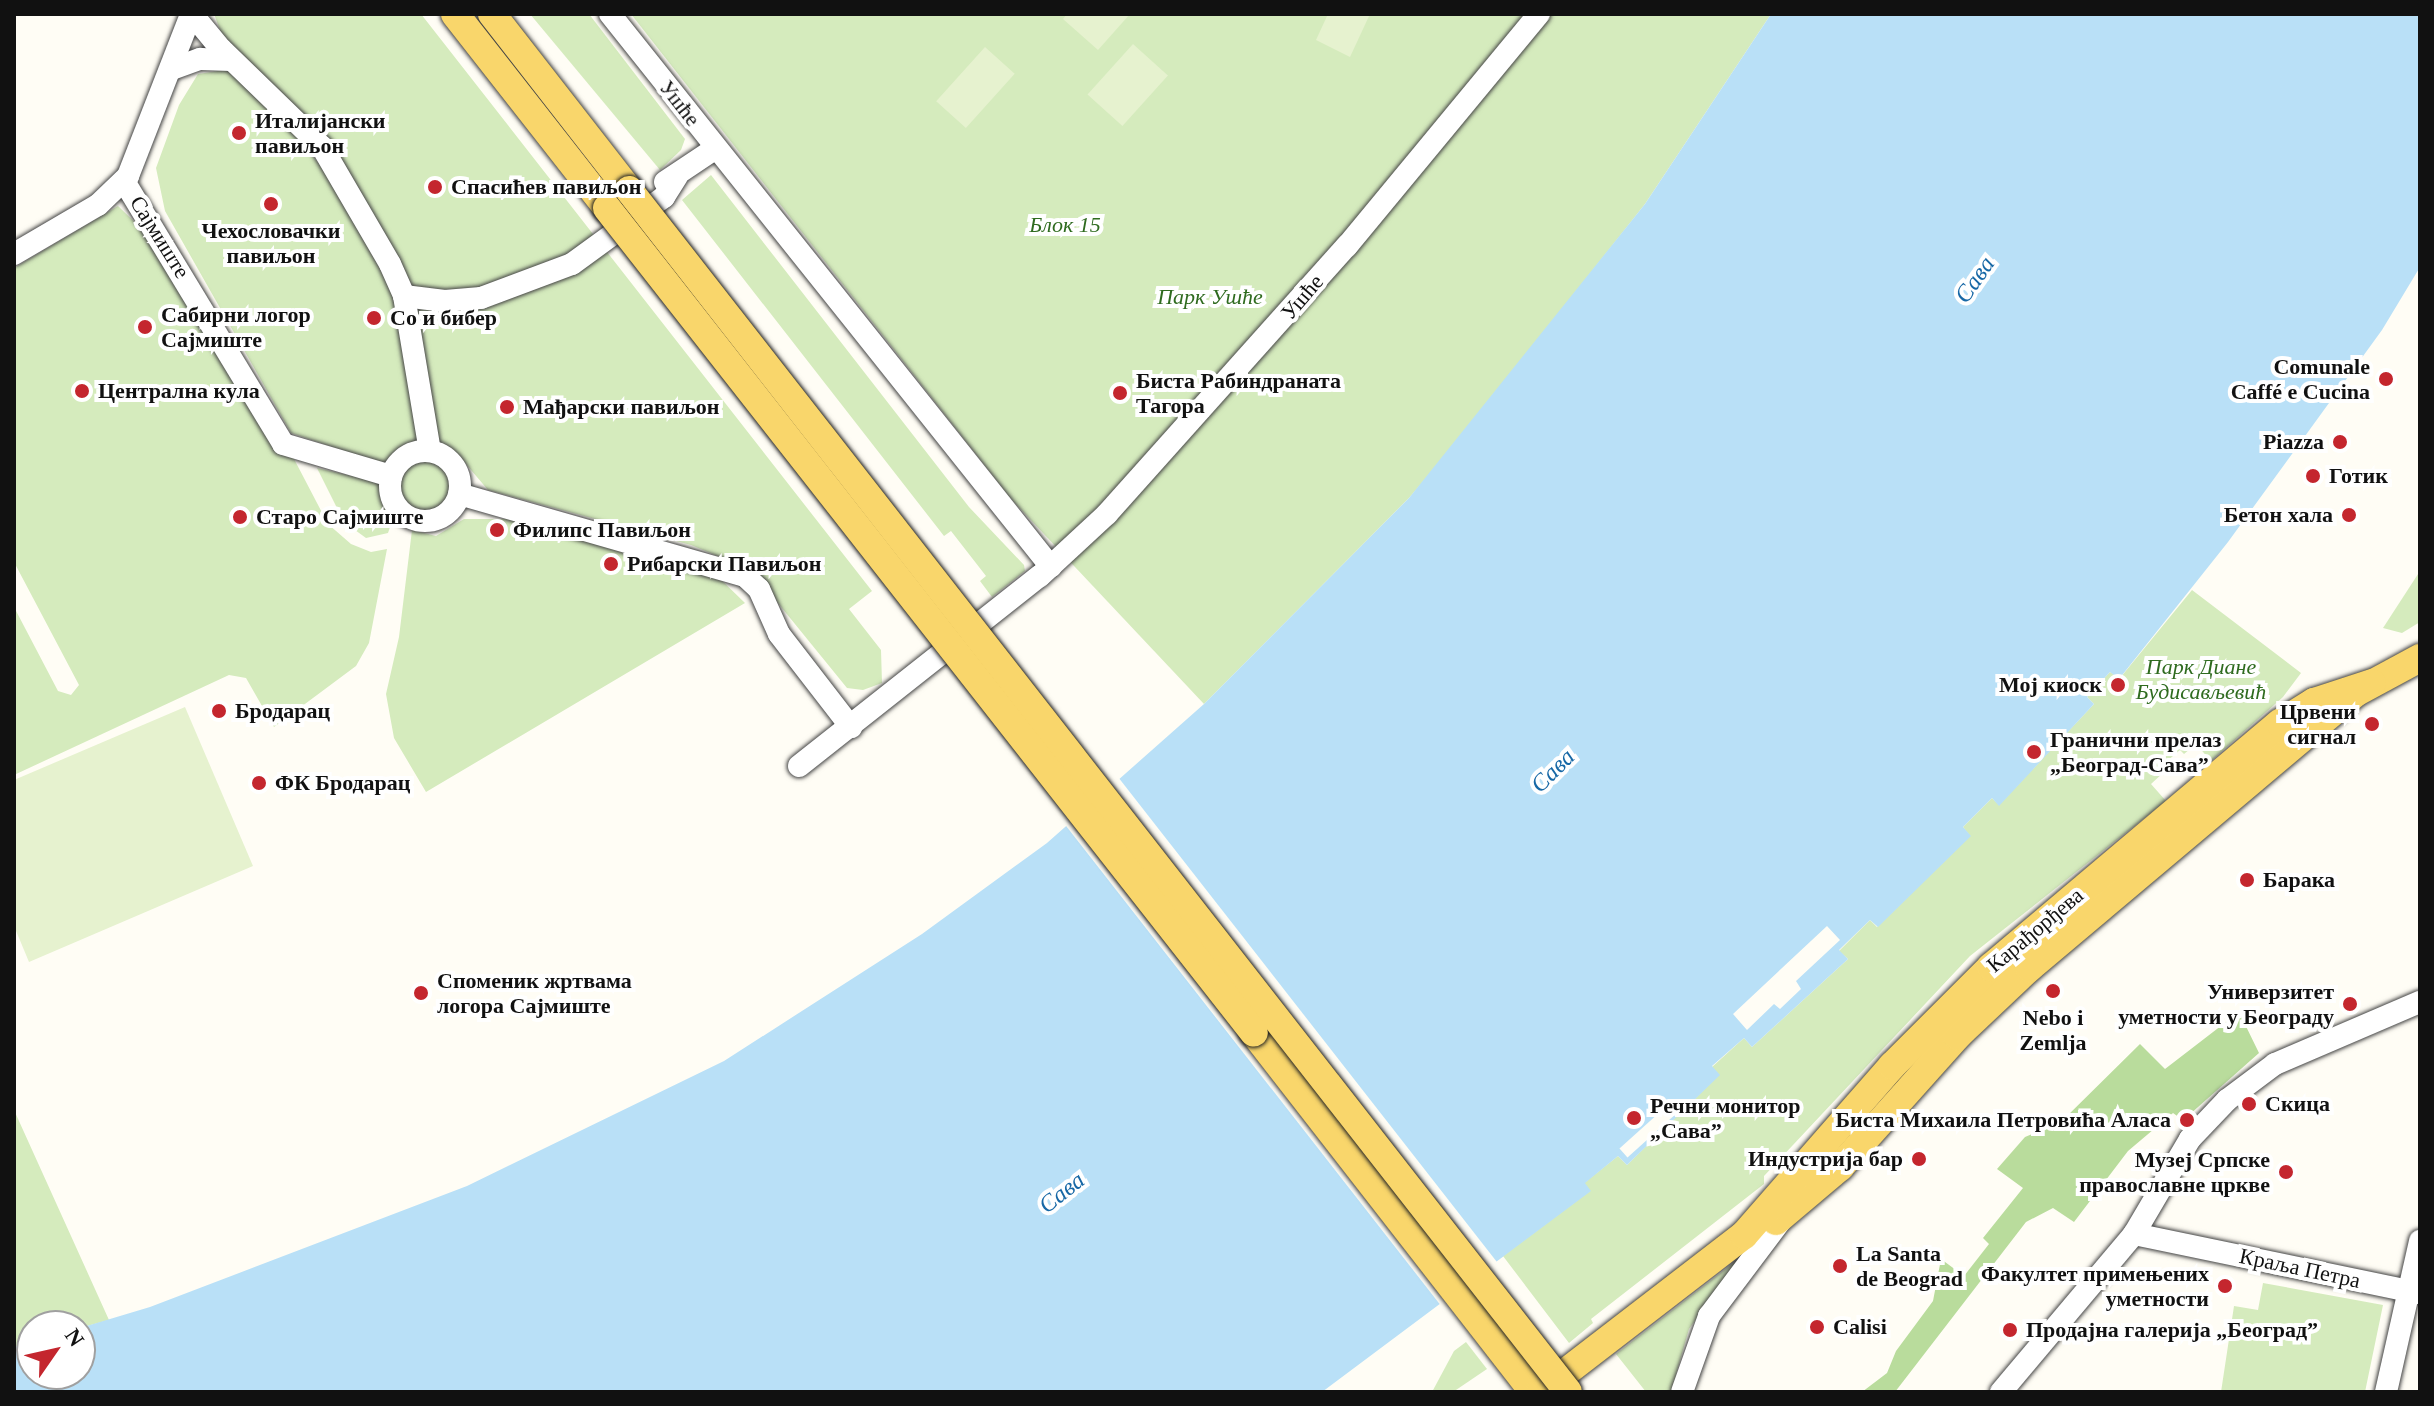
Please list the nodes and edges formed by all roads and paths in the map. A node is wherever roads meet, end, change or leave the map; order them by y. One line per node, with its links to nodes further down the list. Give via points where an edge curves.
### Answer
1 (191, 14): 6 (street, Сајмиште); 7 (street, Сајмиште)
2 (455, 14): 10 (main road)
3 (492, 14): 10 (main road)
4 (610, 14): 8 (street, Ушће)
5 (1539, 14): 16 (street, Ушће, via 1273,331 1107,514)
6 (231, 60): 7 (street, via 200,59); 12 (street, Сајмиште, via 329,157)
7 (172, 69): 9 (street, Сајмиште)
8 (716, 148): 12 (street, via 677,176 664,197 572,264 460,301); 16 (street, Ушће)
9 (124, 181): 11 (street, Сајмиште, via 98,205); 14 (street, Сајмиште, via 283,444)
10 (618, 199): 27 (main road, bridge); 29 (main road, bridge)
11 (14, 254)
12 (404, 296): 13 (street, Сајмиште)
13 (430, 451): 14 (street, via 402,459); 15 (street, via 454,467)
14 (391, 476): 15 (street, via 395,505 416,521 443,516)
15 (459, 494): 19 (street, via 713,564 753,582 774,628)
16 (1051, 567): 19 (street, Ушће)
17 (2420, 658): 18 (main road, Карађорђева)
18 (2372, 683): 22 (main road, Карађорђева, via 2001,992 1840,1167); 24 (main road, Карађорђева, via 2314,702 2280,723 1991,967 1892,1066)
19 (851, 727): 20 (street, Ушће)
20 (799, 766)
21 (2420, 1002): 23 (street, via 2275,1064 2243,1085 2190,1139)
22 (1784, 1216): 24 (main road, Карађорђева); 30 (street, Карађорђева, via 1709,1316)
23 (2134, 1234): 26 (street, Краља Петра); 31 (street)
24 (1744, 1235): 28 (main road, Карађорђева)
25 (2420, 1241): 26 (street)
26 (2414, 1292): 32 (street)
27 (1533, 1392)
28 (1540, 1392)
29 (1568, 1392)
30 (1682, 1392)
31 (2001, 1392)
32 (2386, 1392)

